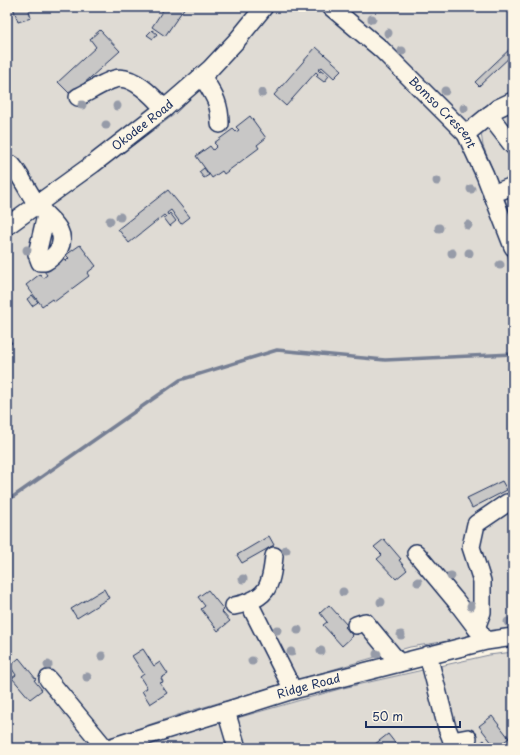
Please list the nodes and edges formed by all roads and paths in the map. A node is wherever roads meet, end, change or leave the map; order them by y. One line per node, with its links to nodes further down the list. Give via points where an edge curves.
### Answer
1 (264, 7): 3 (street, Okodee Road, via 238,40)
2 (331, 7): 9 (street, Bomso Crescent, via 381,49)
3 (202, 76): 6 (street, Okodee Road); 8 (street, via 220,110)
4 (78, 97): 6 (street, via 115,78 129,79 153,96)
5 (513, 101): 7 (street)
6 (164, 109): 14 (street, Okodee Road, via 93,164)
7 (489, 115): 9 (street); 10 (street)
8 (220, 124)
9 (466, 134): 13 (street, Bomso Crescent)
10 (513, 146)
11 (7, 165): 14 (street, via 12,165 18,172)
12 (513, 186): 13 (street)
13 (492, 194): 16 (street, Bomso Crescent)
14 (41, 210): 15 (street, Okodee Road)
15 (7, 226)
16 (513, 247)
17 (507, 503): 21 (street, via 476,524 471,547 482,581)
18 (416, 553): 21 (street)
19 (274, 556): 26 (street, via 267,589 260,597 241,605)
20 (356, 625): 24 (street, via 365,622)
21 (481, 634): 22 (street, Ridge Road); 23 (street, Ridge Road)
22 (513, 637)
23 (428, 655): 24 (street, Ridge Road); 28 (street, via 447,728)
24 (399, 663): 26 (street, Ridge Road)
25 (48, 679): 29 (street)
26 (293, 690): 27 (street, Ridge Road)
27 (226, 711): 29 (street, Ridge Road); 30 (street)
28 (458, 742)
29 (107, 748)
30 (237, 748)

